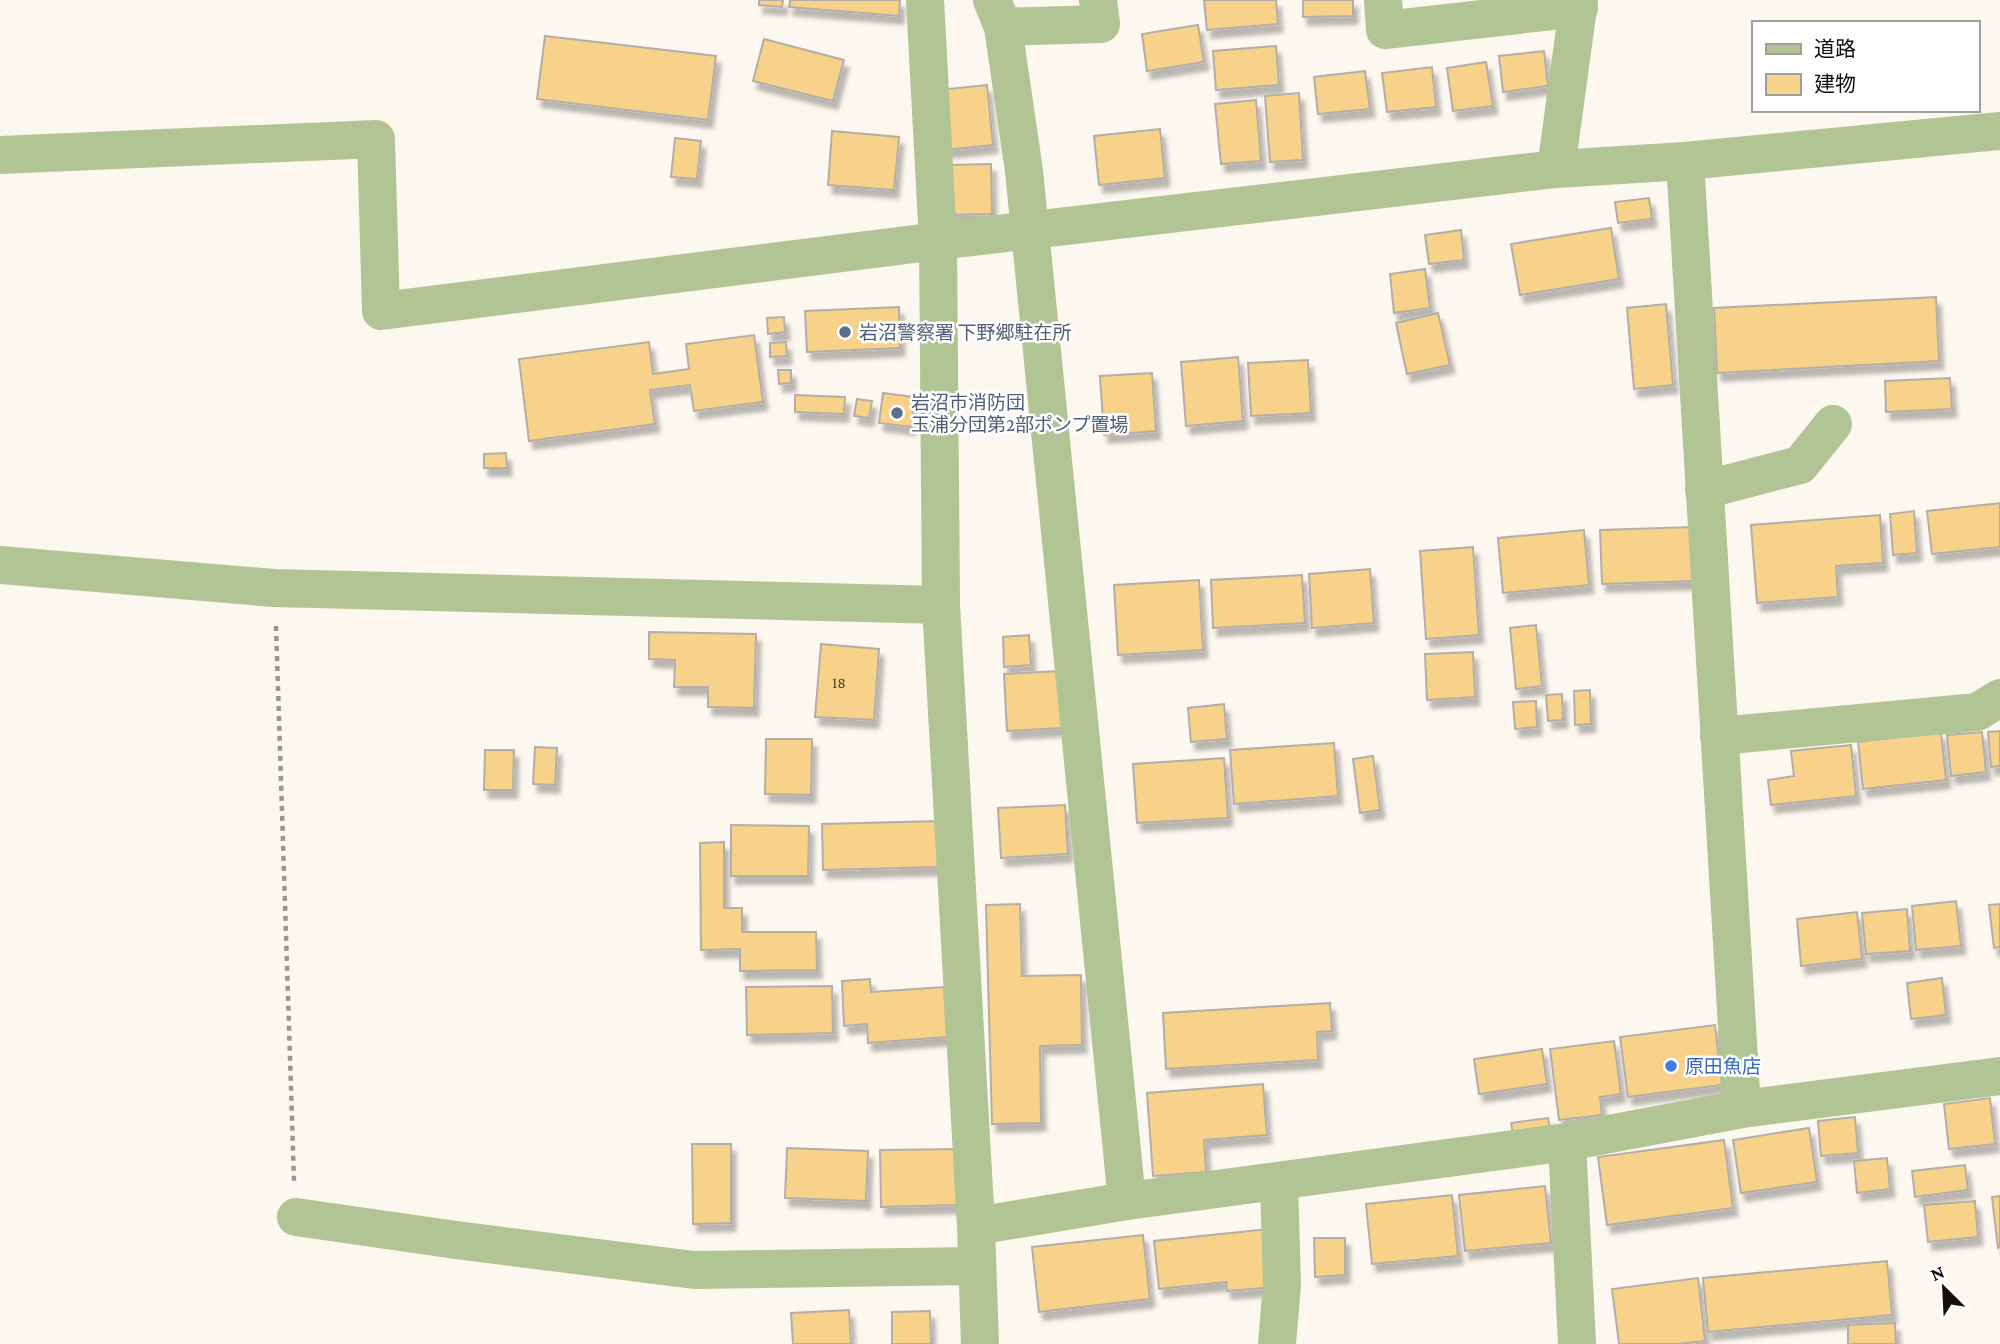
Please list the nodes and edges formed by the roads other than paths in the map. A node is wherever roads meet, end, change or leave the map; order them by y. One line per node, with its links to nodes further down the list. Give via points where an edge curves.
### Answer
1 (925, 0): 11 (street)
2 (1098, 0): 5 (street, via 1101,24)
3 (1383, 0): 4 (street, via 1385,30)
4 (1579, 4): 9 (street)
5 (997, 13): 10 (street)
6 (2000, 131): 8 (street)
7 (0, 155): 11 (street, via 376,139 381,311)
8 (1685, 161): 9 (street); 13 (street)
9 (1556, 169): 10 (street)
10 (1030, 232): 11 (street); 22 (street)
11 (938, 242): 15 (street)
12 (1833, 424): 13 (street, via 1800,465)
13 (1704, 490): 17 (street)
14 (0, 565): 15 (street, via 274,589)
15 (941, 605): 24 (street)
16 (2000, 698): 17 (street, via 1978,712)
17 (1719, 736): 19 (street)
18 (2000, 1076): 19 (street)
19 (1742, 1109): 20 (street)
20 (1567, 1142): 21 (street); 28 (street)
21 (1279, 1182): 22 (street); 27 (street, via 1282,1284)
22 (1127, 1201): 24 (street)
23 (296, 1217): 25 (street, via 694,1269)
24 (976, 1226): 25 (street)
25 (977, 1266): 26 (street)
26 (980, 1344)
27 (1277, 1344)
28 (1577, 1344)

